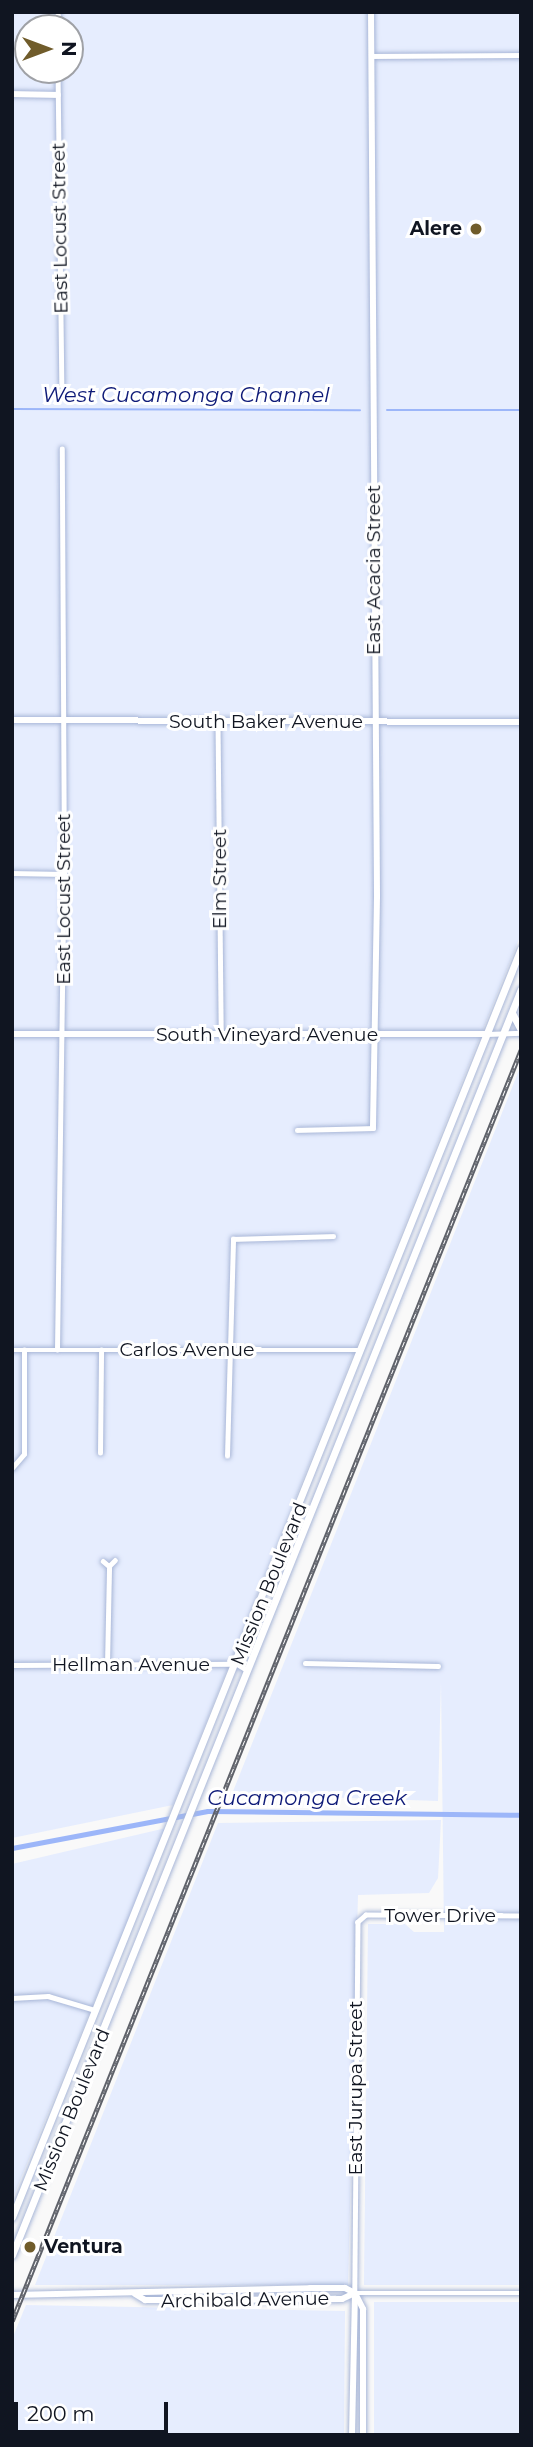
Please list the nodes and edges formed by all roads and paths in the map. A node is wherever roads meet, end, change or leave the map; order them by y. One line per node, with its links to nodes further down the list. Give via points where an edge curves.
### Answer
1 (371, 12): 3 (street, East Acacia Street)
2 (521, 55): 3 (street)
3 (372, 56): 11 (street, East Acacia Street)
4 (58, 84): 6 (street, East Locust Street)
5 (12, 94): 6 (street)
6 (58, 94): 7 (street, East Locust Street)
7 (62, 385)
8 (62, 449): 10 (street, East Locust Street)
9 (12, 720): 10 (street, South Baker Avenue)
10 (64, 721): 13 (street, South Baker Avenue); 15 (street, East Locust Street)
11 (375, 721): 12 (street, South Baker Avenue); 13 (street, South Baker Avenue); 25 (street, East Acacia Street)
12 (521, 722)
13 (218, 723): 24 (street, Elm Street)
14 (12, 873): 15 (street)
15 (64, 874): 23 (street, East Locust Street)
16 (521, 948): 22 (main road, Mission Boulevard)
17 (521, 989): 18 (main road, Mission Boulevard)
18 (512, 1010): 19 (main road, via 512,1020); 20 (main road, Mission Boulevard)
19 (521, 1031): 20 (street, South Vineyard Avenue)
20 (503, 1033): 22 (street, South Vineyard Avenue); 46 (main road, Mission Boulevard)
21 (12, 1034): 23 (street, South Vineyard Avenue)
22 (487, 1034): 25 (street, South Vineyard Avenue); 34 (main road, Mission Boulevard)
23 (63, 1035): 24 (street, South Vineyard Avenue); 31 (street, East Locust Street)
24 (220, 1035): 25 (street, South Vineyard Avenue)
25 (376, 1036): 26 (street, East Acacia Street)
26 (373, 1128): 27 (street)
27 (296, 1130)
28 (333, 1236): 33 (street, via 233,1239)
29 (12, 1350): 30 (street, Carlos Avenue)
30 (24, 1350): 31 (street, Carlos Avenue); 37 (street, via 24,1454)
31 (57, 1350): 32 (street, Carlos Avenue)
32 (101, 1350): 33 (street, Carlos Avenue); 35 (street)
33 (230, 1350): 34 (street, Carlos Avenue); 36 (street)
34 (361, 1350): 42 (main road, Mission Boulevard)
35 (100, 1453)
36 (227, 1456)
37 (12, 1468)
38 (103, 1560): 40 (street)
39 (115, 1560): 40 (street)
40 (109, 1566): 44 (street)
41 (305, 1663): 45 (street)
42 (237, 1664): 44 (street, Hellman Avenue); 46 (street, Hellman Avenue); 50 (main road, Mission Boulevard)
43 (12, 1665): 44 (street, Hellman Avenue)
44 (107, 1665)
45 (438, 1666)
46 (248, 1670): 52 (main road, Mission Boulevard)
47 (521, 1916): 48 (street, Tower Drive)
48 (360, 1918): 55 (street, East Jurupa Street)
49 (12, 1998): 50 (street, via 48,1996)
50 (95, 2010): 51 (main road, Mission Boulevard)
51 (12, 2217)
52 (12, 2255)
53 (289, 2289): 55 (street, Archibald Avenue, via 345,2288); 57 (street, Archibald Avenue, via 145,2290); 58 (street)
54 (14, 2293): 57 (street, Archibald Avenue)
55 (355, 2293): 56 (street, Archibald Avenue); 58 (street, Archibald Avenue, via 342,2299); 59 (street); 60 (street, via 363,2309)
56 (521, 2293)
57 (135, 2294): 58 (street, Archibald Avenue, via 145,2301)
58 (264, 2300)
59 (352, 2435)
60 (363, 2435)

